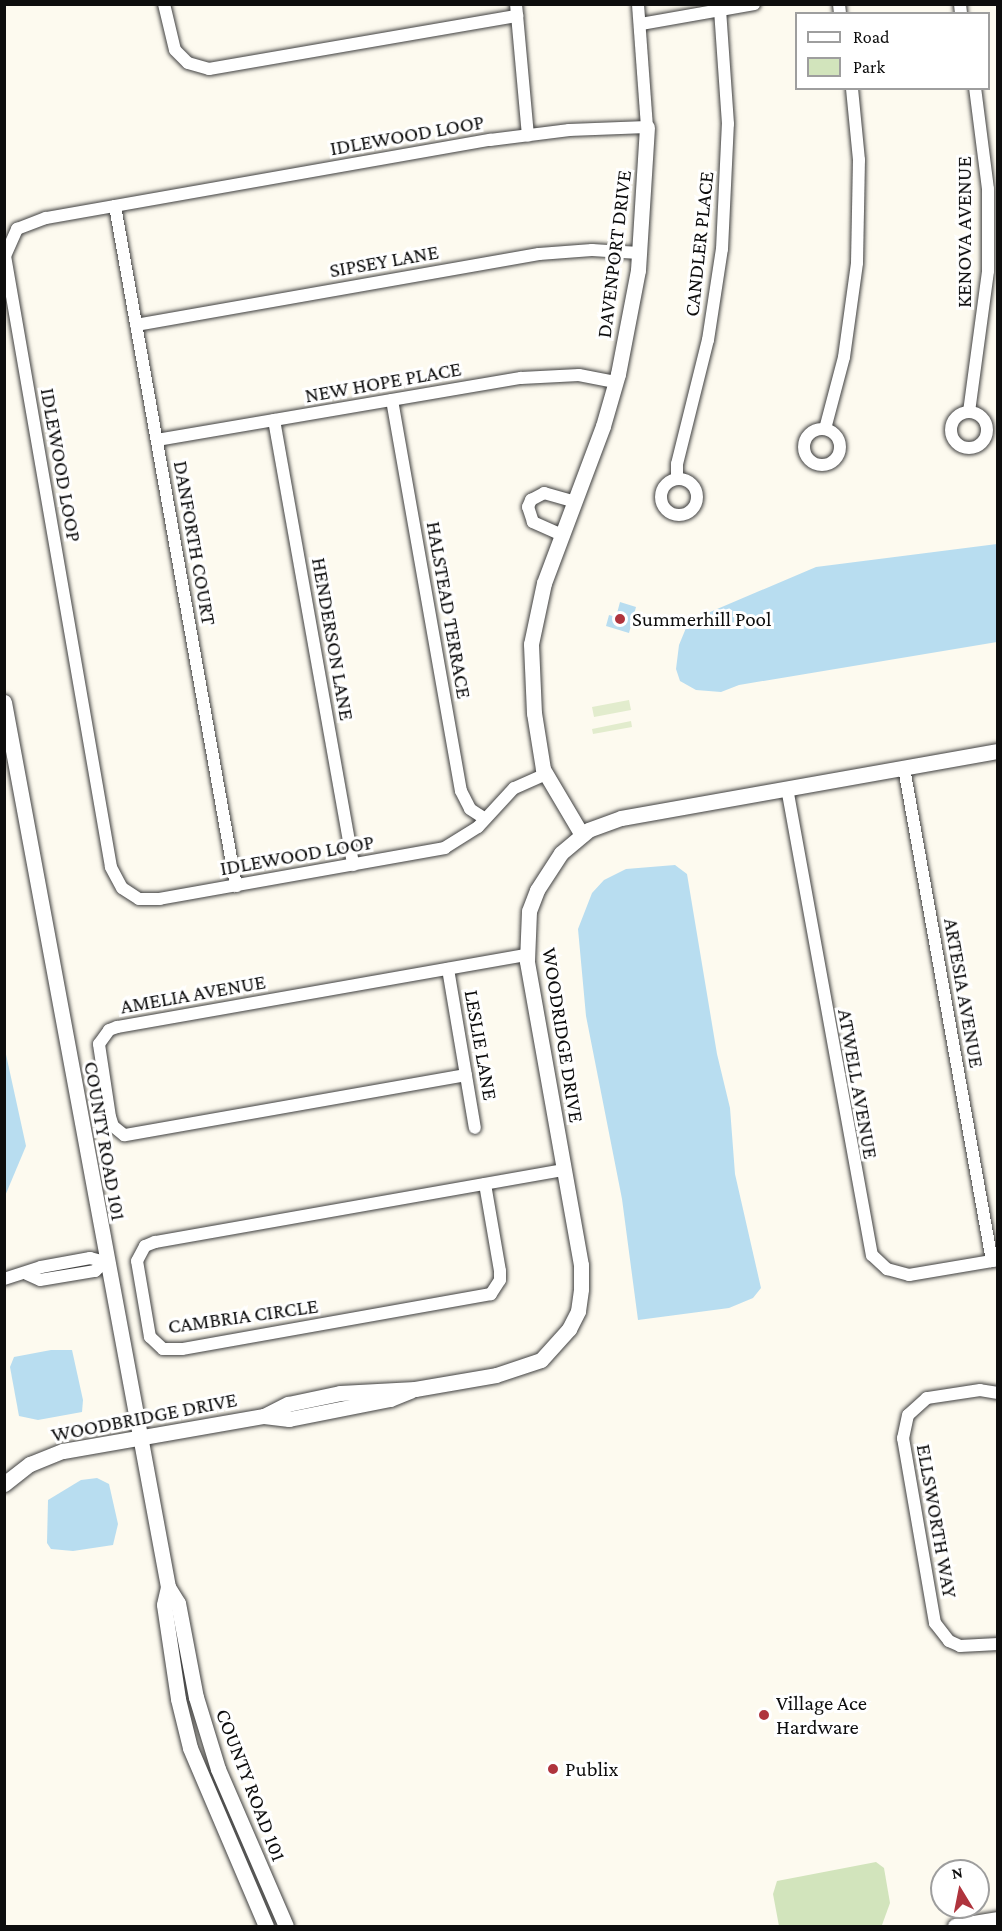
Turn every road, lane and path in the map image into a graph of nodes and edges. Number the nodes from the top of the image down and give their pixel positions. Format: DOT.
graph roads {
  1 [pos="164,4"];
  2 [pos="638,4"];
  3 [pos="754,4"];
  4 [pos="517,10"];
  5 [pos="720,10"];
  6 [pos="641,24"];
  7 [pos="852,90"];
  8 [pos="975,90"];
  9 [pos="647,127"];
  10 [pos="528,135"];
  11 [pos="115,206"];
  12 [pos="639,252"];
  13 [pos="136,325"];
  14 [pos="616,382"];
  15 [pos="392,400"];
  16 [pos="969,412"];
  17 [pos="274,420"];
  18 [pos="825,429"];
  19 [pos="157,440"];
  20 [pos="677,479"];
  21 [pos="576,502"];
  22 [pos="562,536"];
  23 [pos="5,703"];
  24 [pos="6,722"];
  25 [pos="998,751"];
  26 [pos="904,768"];
  27 [pos="546,774"];
  28 [pos="787,788"];
  29 [pos="484,818"];
  30 [pos="582,835"];
  31 [pos="353,865"];
  32 [pos="236,886"];
  33 [pos="527,955"];
  34 [pos="448,969"];
  35 [pos="466,1075"];
  36 [pos="475,1128"];
  37 [pos="564,1170"];
  38 [pos="485,1184"];
  39 [pos="995,1260"];
  40 [pos="105,1262"];
  41 [pos="4,1279"];
  42 [pos="415,1389"];
  43 [pos="998,1393"];
  44 [pos="141,1437"];
  45 [pos="4,1484"];
  46 [pos="168,1587"];
  47 [pos="998,1644"];
  48 [pos="203,1722"];
  49 [pos="184,1726"];
  50 [pos="256,1856"];
  51 [pos="239,1863"];
  52 [pos="998,1919"];
  53 [pos="266,1926"];
  54 [pos="286,1926"];
  55 [pos="955,1926"];
  1 -- 4 [label="street"];
  2 -- 6 [label="street, DAVENPORT DRIVE"];
  3 -- 5 [label="street"];
  4 -- 10 [label="street"];
  5 -- 6 [label="street"];
  5 -- 20 [label="street, CANDLER PLACE"];
  6 -- 9 [label="street, DAVENPORT DRIVE"];
  7 -- 18 [label="street"];
  8 -- 16 [label="street, KENOVA AVENUE"];
  9 -- 10 [label="street, IDLEWOOD LOOP"];
  9 -- 12 [label="street, DAVENPORT DRIVE"];
  10 -- 11 [label="street, IDLEWOOD LOOP"];
  11 -- 13 [label="street, DANFORTH COURT"];
  11 -- 32 [label="street, IDLEWOOD LOOP"];
  12 -- 13 [label="street, SIPSEY LANE"];
  12 -- 14 [label="street, DAVENPORT DRIVE"];
  13 -- 19 [label="street, DANFORTH COURT"];
  14 -- 15 [label="street, NEW HOPE PLACE"];
  14 -- 21 [label="street, DAVENPORT DRIVE"];
  15 -- 17 [label="street, NEW HOPE PLACE"];
  15 -- 29 [label="street, HALSTEAD TERRACE"];
  17 -- 19 [label="street, NEW HOPE PLACE"];
  17 -- 31 [label="street, HENDERSON LANE"];
  19 -- 32 [label="street, DANFORTH COURT"];
  21 -- 22 [label="street, DAVENPORT DRIVE"];
  21 -- 22 [label="street"];
  22 -- 27 [label="street, DAVENPORT DRIVE"];
  23 -- 24 [label="street, COUNTY ROAD 101"];
  24 -- 40 [label="street, COUNTY ROAD 101"];
  25 -- 26 [label="street, WOODRIDGE DRIVE"];
  26 -- 28 [label="street, WOODRIDGE DRIVE"];
  26 -- 39 [label="street, ARTESIA AVENUE"];
  27 -- 29 [label="street, IDLEWOOD LOOP"];
  27 -- 30 [label="street, DAVENPORT DRIVE"];
  28 -- 30 [label="street, WOODRIDGE DRIVE"];
  28 -- 39 [label="street, ATWELL AVENUE"];
  29 -- 31 [label="street, IDLEWOOD LOOP"];
  30 -- 33 [label="street, WOODRIDGE DRIVE"];
  31 -- 32 [label="street, IDLEWOOD LOOP"];
  33 -- 34 [label="street, AMELIA AVENUE"];
  33 -- 37 [label="street, WOODRIDGE DRIVE"];
  34 -- 35 [label="street, LESLIE LANE"];
  34 -- 35 [label="street, AMELIA AVENUE"];
  35 -- 36 [label="street, LESLIE LANE"];
  37 -- 38 [label="street, CAMBRIA CIRCLE"];
  37 -- 42 [label="street, WOODRIDGE DRIVE"];
  38 -- 38 [label="street, CAMBRIA CIRCLE"];
  40 -- 41 [label="street"];
  40 -- 44 [label="street, COUNTY ROAD 101"];
  42 -- 44 [label="street, WOODBRIDGE DRIVE"];
  43 -- 47 [label="street, ELLSWORTH WAY"];
  44 -- 45 [label="street, WOODBRIDGE DRIVE"];
  44 -- 46 [label="street, COUNTY ROAD 101"];
  46 -- 48 [label="street, COUNTY ROAD 101"];
  46 -- 49 [label="street, COUNTY ROAD 101"];
  48 -- 49 [label="street"];
  48 -- 50 [label="street, COUNTY ROAD 101"];
  49 -- 51 [label="street, COUNTY ROAD 101"];
  50 -- 51 [label="street"];
  50 -- 54 [label="street, COUNTY ROAD 101"];
  51 -- 53 [label="street, COUNTY ROAD 101"];
  52 -- 55 [label="street"];
}
